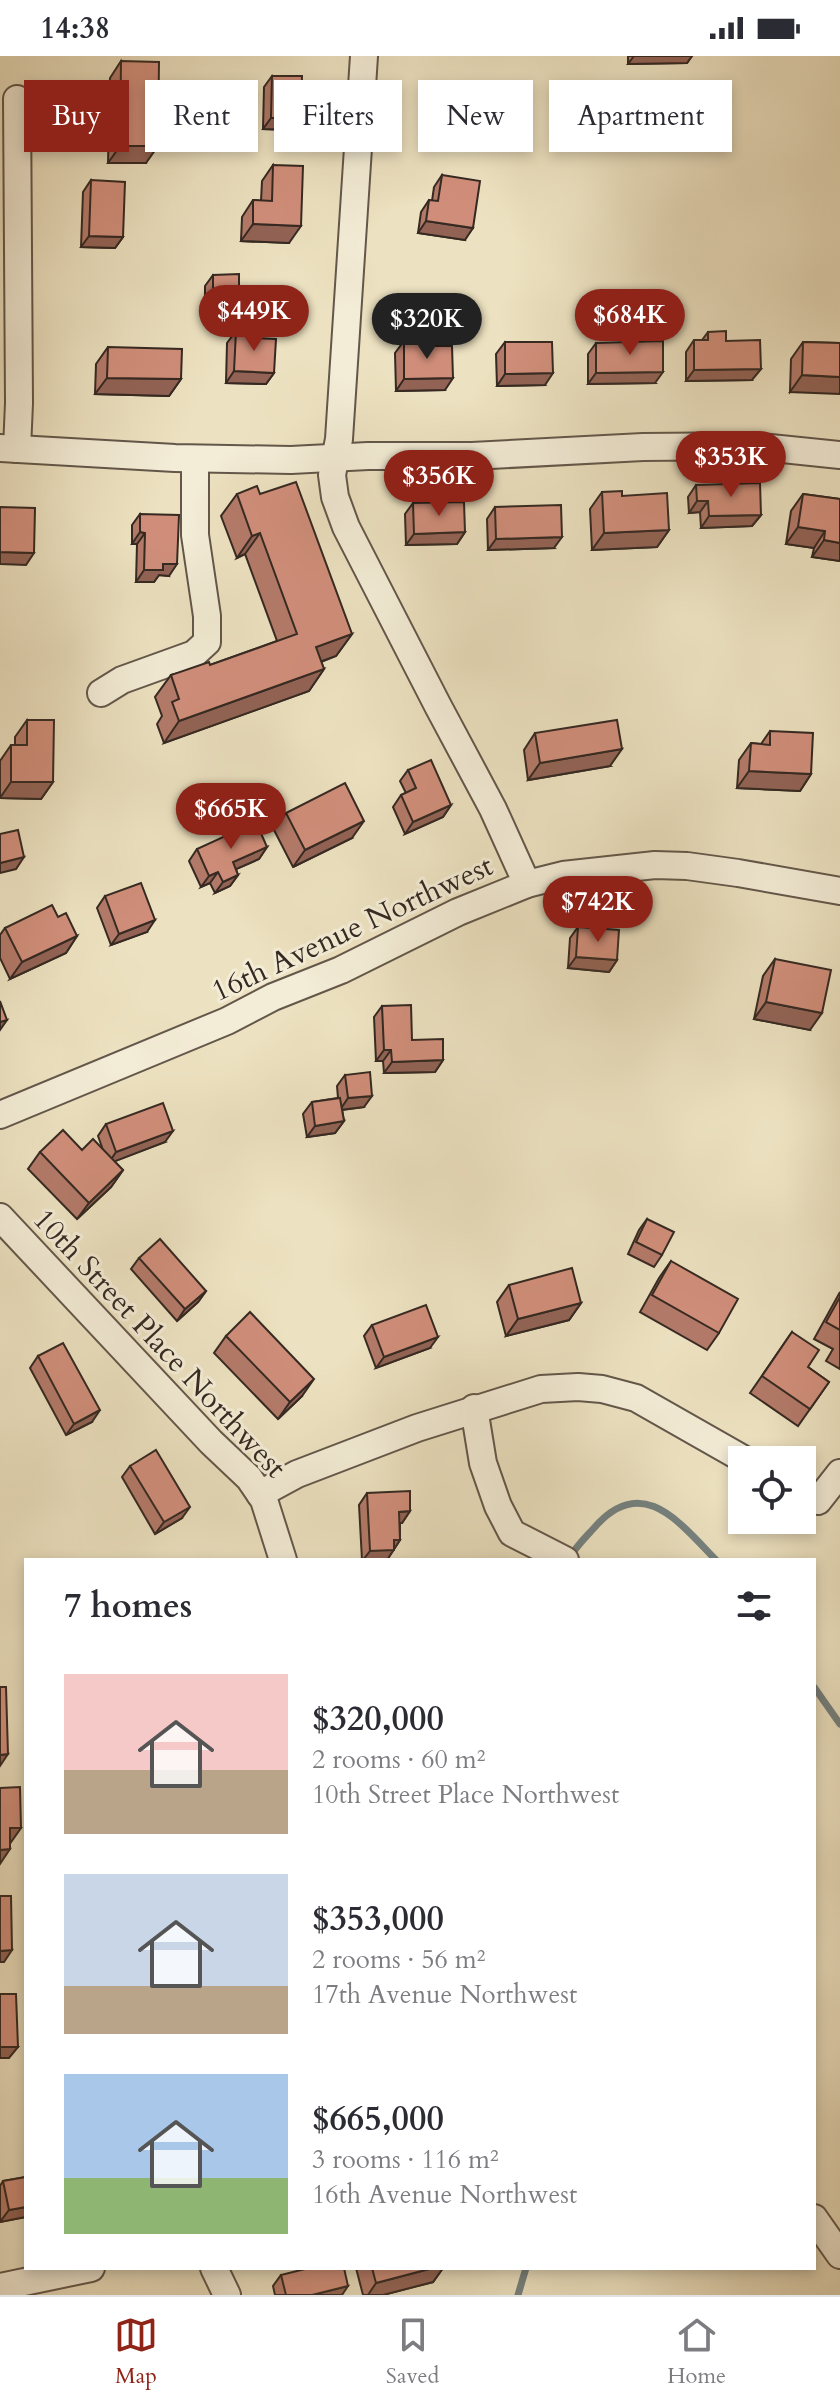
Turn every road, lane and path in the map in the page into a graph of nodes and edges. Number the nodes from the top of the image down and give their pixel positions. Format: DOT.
graph roads {
  1 [pos="364,56"];
  2 [pos="17,99"];
  3 [pos="8,448"];
  4 [pos="840,455"];
  5 [pos="337,458"];
  6 [pos="195,459"];
  7 [pos="101,693"];
  8 [pos="527,884"];
  9 [pos="840,891"];
  10 [pos="0,1115"];
  11 [pos="0,1217"];
  12 [pos="474,1408"];
  13 [pos="728,1450"];
  14 [pos="840,1473"];
  15 [pos="260,1494"];
  16 [pos="816,1500"];
  17 [pos="282,1558"];
  18 [pos="561,1558"];
  19 [pos="816,2221"];
  20 [pos="840,2255"];
  21 [pos="81,2270"];
  22 [pos="215,2270"];
  23 [pos="0,2287"];
  24 [pos="227,2295"];
  1 -- 5 [label="street"];
  2 -- 3 [label="street"];
  3 -- 6 [label="street"];
  4 -- 5 [label="street"];
  5 -- 6 [label="street"];
  5 -- 8 [label="street"];
  6 -- 7 [label="street"];
  8 -- 9 [label="street, 16th Avenue Northwest"];
  8 -- 10 [label="street, 16th Avenue Northwest"];
  11 -- 15 [label="street, 10th Street Place Northwest"];
  12 -- 13 [label="street"];
  12 -- 15 [label="street"];
  12 -- 18 [label="street"];
  14 -- 16 [label="street"];
  15 -- 17 [label="street, 10th Street Place Northwest"];
  19 -- 20 [label="street"];
  21 -- 23 [label="street"];
  22 -- 24 [label="street"];
}
